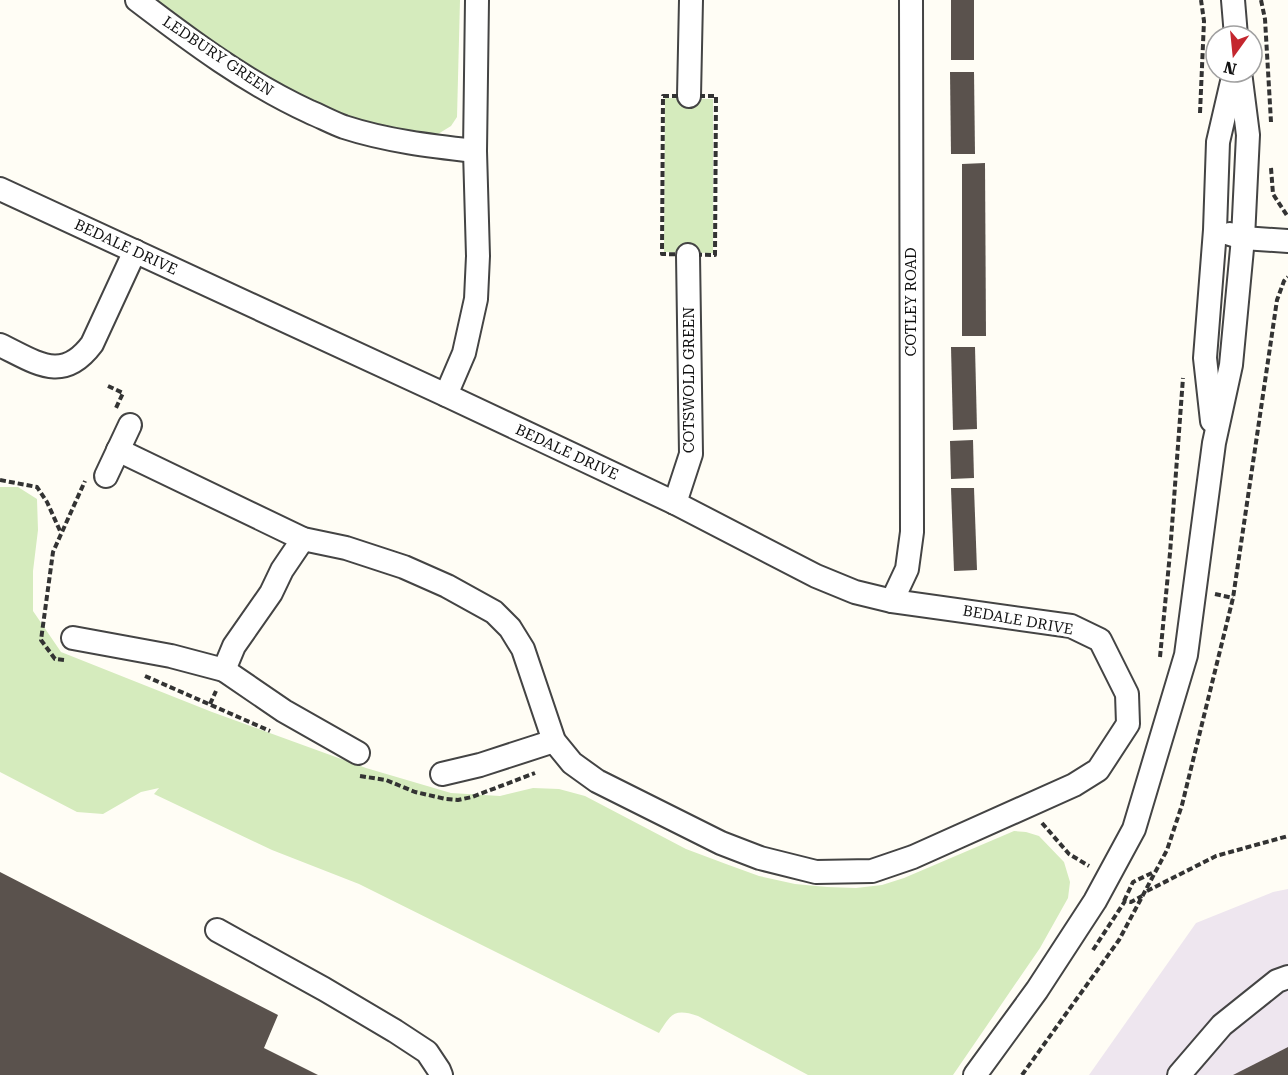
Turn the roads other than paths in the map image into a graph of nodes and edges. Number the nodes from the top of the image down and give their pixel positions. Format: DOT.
graph roads {
  1 [pos="137,0"];
  2 [pos="477,0"];
  3 [pos="691,0"];
  4 [pos="911,0"];
  5 [pos="1233,0"];
  6 [pos="1235,24"];
  7 [pos="1232,84"];
  8 [pos="1242,84"];
  9 [pos="690,96"];
  10 [pos="475,151"];
  11 [pos="0,189"];
  12 [pos="1215,230"];
  13 [pos="1243,238"];
  14 [pos="1288,241"];
  15 [pos="135,251"];
  16 [pos="688,255"];
  17 [pos="0,345"];
  18 [pos="446,394"];
  19 [pos="130,425"];
  20 [pos="1215,443"];
  21 [pos="118,450"];
  22 [pos="106,476"];
  23 [pos="675,503"];
  24 [pos="303,539"];
  25 [pos="892,600"];
  26 [pos="73,638"];
  27 [pos="224,670"];
  28 [pos="554,741"];
  29 [pos="358,753"];
  30 [pos="442,774"];
  31 [pos="217,930"];
  32 [pos="1288,977"];
  33 [pos="441,1075"];
  34 [pos="975,1075"];
  35 [pos="1179,1075"];
  1 -- 10 [label="street, LEDBURY GREEN"];
  2 -- 10 [label="street"];
  3 -- 9 [label="street"];
  4 -- 25 [label="street, COTLEY ROAD"];
  5 -- 6 [label="street"];
  7 -- 12 [label="street"];
  8 -- 13 [label="street"];
  10 -- 18 [label="street"];
  11 -- 15 [label="street, BEDALE DRIVE"];
  12 -- 13 [label="street"];
  12 -- 20 [label="street"];
  13 -- 14 [label="street"];
  13 -- 20 [label="street"];
  15 -- 17 [label="street"];
  15 -- 18 [label="street, BEDALE DRIVE"];
  16 -- 23 [label="street, COTSWOLD GREEN"];
  18 -- 23 [label="street, BEDALE DRIVE"];
  19 -- 21 [label="street"];
  20 -- 34 [label="street"];
  21 -- 22 [label="street"];
  21 -- 24 [label="street, BEDALE DRIVE"];
  23 -- 25 [label="street, BEDALE DRIVE"];
  24 -- 27 [label="street"];
  24 -- 28 [label="street, BEDALE DRIVE"];
  25 -- 28 [label="street, BEDALE DRIVE"];
  26 -- 27 [label="street"];
  27 -- 29 [label="street"];
  28 -- 30 [label="street"];
  31 -- 33 [label="street"];
  32 -- 35 [label="street"];
}
